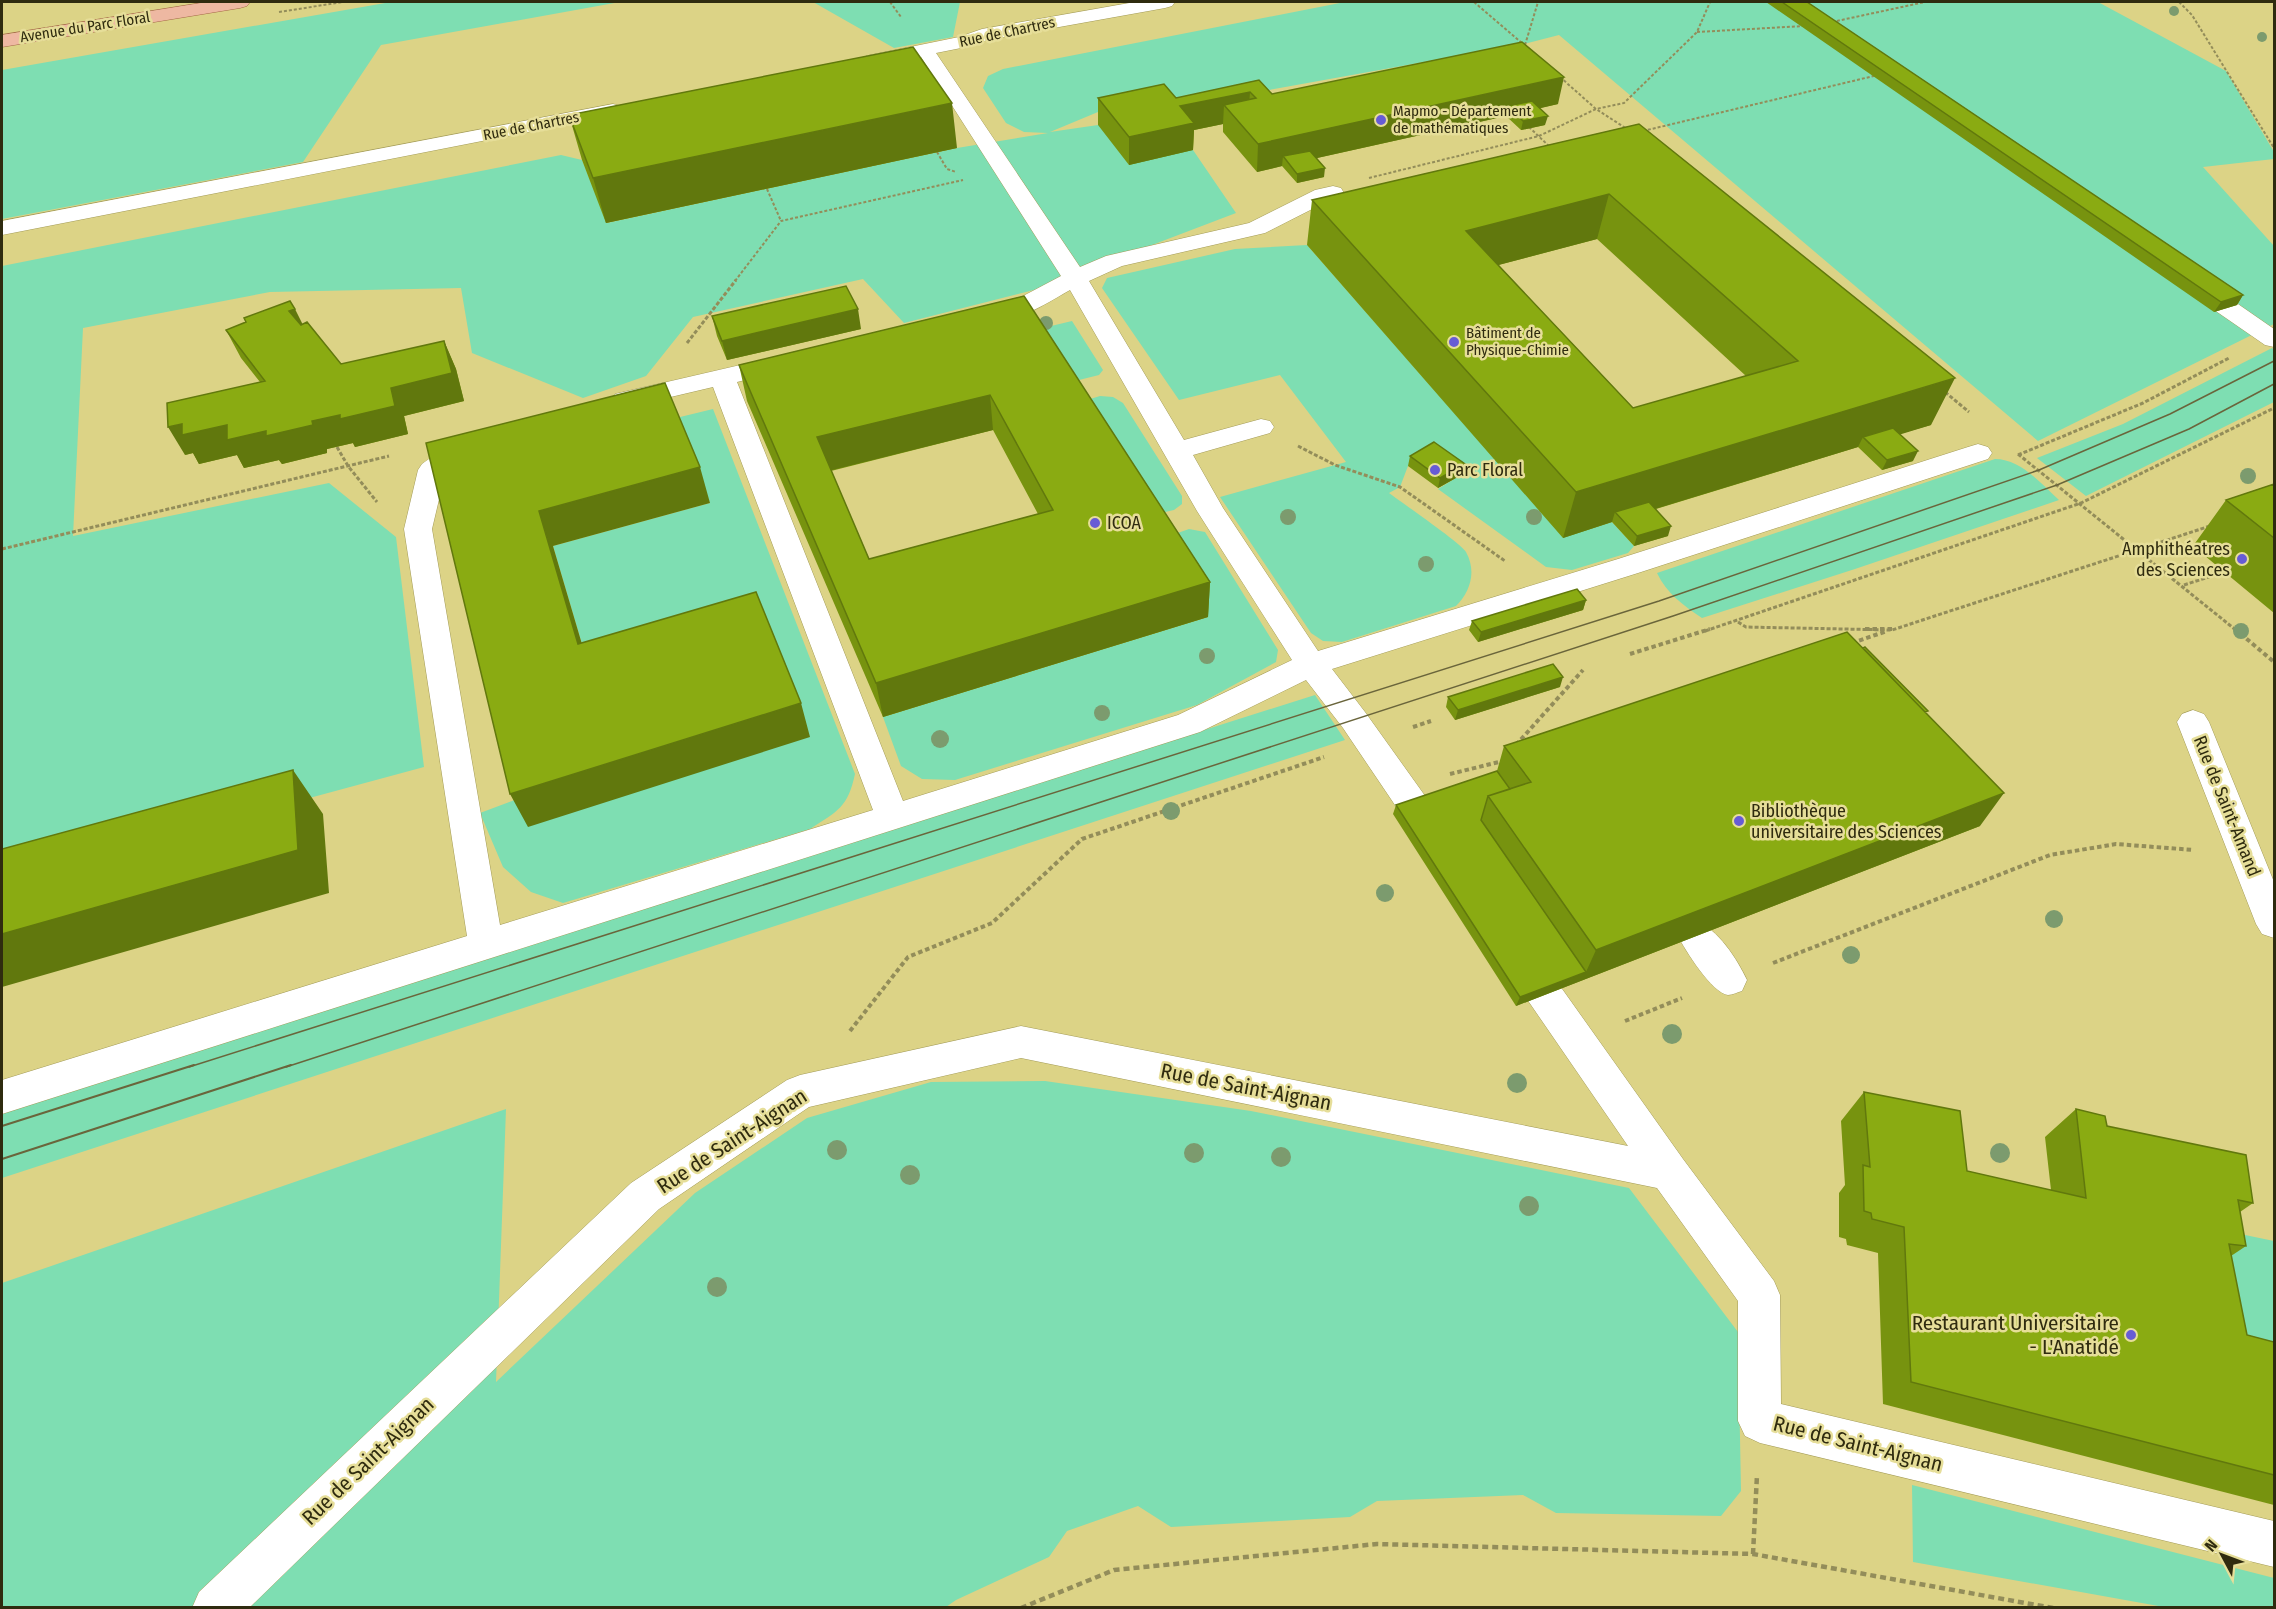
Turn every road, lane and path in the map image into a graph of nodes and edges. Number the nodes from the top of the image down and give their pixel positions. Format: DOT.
graph roads {
  1 [pos="240,2"];
  2 [pos="1165,2"];
  3 [pos="1474,2"];
  4 [pos="1538,2"];
  5 [pos="1710,2"];
  6 [pos="1925,2"];
  7 [pos="2179,2"];
  8 [pos="1826,23"];
  9 [pos="1803,26"];
  10 [pos="1697,32"];
  11 [pos="2,41"];
  12 [pos="1524,44"];
  13 [pos="1513,48"];
  14 [pos="1532,51"];
  15 [pos="930,58"];
  16 [pos="850,64"];
  17 [pos="1556,73"];
  18 [pos="1886,73"];
  19 [pos="633,106"];
  20 [pos="1596,109"];
  21 [pos="1526,124"];
  22 [pos="1539,136"];
  23 [pos="2274,148"];
  24 [pos="1553,150"];
  25 [pos="1004,171"];
  26 [pos="767,189"];
  27 [pos="1333,193"];
  28 [pos="781,220"];
  29 [pos="2,228"];
  30 [pos="2173,270"];
  31 [pos="1075,278"];
  32 [pos="961,322"];
  33 [pos="2272,339"];
  34 [pos="813,356"];
  35 [pos="722,377"];
  36 [pos="1937,386"];
  37 [pos="648,395"];
  38 [pos="604,405"];
  39 [pos="2274,408"];
  40 [pos="1974,417"];
  41 [pos="1261,427"];
  42 [pos="492,431"];
  43 [pos="337,447"];
  44 [pos="2011,447"];
  45 [pos="1177,451"];
  46 [pos="1978,453"];
  47 [pos="392,455"];
  48 [pos="2020,455"];
  49 [pos="348,466"];
  50 [pos="2081,503"];
  51 [pos="2218,523"];
  52 [pos="418,529"];
  53 [pos="2,549"];
  54 [pos="2139,550"];
  55 [pos="2224,572"];
  56 [pos="2183,585"];
  57 [pos="1547,591"];
  58 [pos="1737,621"];
  59 [pos="1894,629"];
  60 [pos="1849,644"];
  61 [pos="1630,654"];
  62 [pos="2274,662"];
  63 [pos="1311,664"];
  64 [pos="1583,670"];
  65 [pos="2193,722"];
  66 [pos="1369,741"];
  67 [pos="1513,757"];
  68 [pos="892,816"];
  69 [pos="2247,855"];
  70 [pos="1454,863"];
  71 [pos="2274,924"];
  72 [pos="1500,930"];
  73 [pos="1696,936"];
  74 [pos="486,945"];
  75 [pos="1730,980"];
  76 [pos="1577,1040"];
  77 [pos="800,1092"];
  78 [pos="2,1097"];
  79 [pos="1669,1172"];
  80 [pos="1760,1421"];
  81 [pos="2274,1544"];
  82 [pos="1753,1554"];
  83 [pos="215,1608"];
  84 [pos="1021,1608"];
  85 [pos="2054,1608"];
  1 -- 11 [label="main road, Avenue du Parc Floral"];
  2 -- 16 [label="street, Rue de Chartres"];
  3 -- 12 [label="path"];
  4 -- 12 [label="path"];
  5 -- 10 [label="path"];
  6 -- 8 [label="path"];
  7 -- 23 [label="path"];
  9 -- 10 [label="path"];
  10 -- 20 [label="path"];
  12 -- 13 [label="path"];
  12 -- 14 [label="path"];
  15 -- 25 [label="street"];
  17 -- 20 [label="path"];
  18 -- 20 [label="path"];
  19 -- 29 [label="street, Rue de Chartres"];
  20 -- 22 [label="path"];
  21 -- 22 [label="path"];
  22 -- 24 [label="path"];
  22 -- 27 [label="path"];
  25 -- 28 [label="path"];
  25 -- 31 [label="street"];
  26 -- 28 [label="path"];
  27 -- 31 [label="street"];
  28 -- 37 [label="path"];
  30 -- 33 [label="street"];
  31 -- 32 [label="street"];
  31 -- 45 [label="street"];
  33 -- 48 [label="path"];
  34 -- 35 [label="street"];
  35 -- 37 [label="street"];
  35 -- 68 [label="street"];
  36 -- 40 [label="path"];
  37 -- 38 [label="street"];
  39 -- 50 [label="path"];
  41 -- 45 [label="street"];
  41 -- 57 [label="path"];
  42 -- 52 [label="street"];
  43 -- 49 [label="path"];
  44 -- 48 [label="path"];
  45 -- 63 [label="street"];
  46 -- 57 [label="street"];
  47 -- 49 [label="path"];
  48 -- 50 [label="path"];
  49 -- 52 [label="path"];
  49 -- 53 [label="path"];
  50 -- 54 [label="path"];
  50 -- 58 [label="path"];
  51 -- 54 [label="path"];
  52 -- 74 [label="street"];
  54 -- 56 [label="path"];
  54 -- 59 [label="path"];
  55 -- 56 [label="path"];
  56 -- 62 [label="path"];
  57 -- 63 [label="street"];
  58 -- 59 [label="path"];
  58 -- 61 [label="path"];
  59 -- 60 [label="path"];
  63 -- 66 [label="street"];
  63 -- 68 [label="street"];
  64 -- 67 [label="path"];
  65 -- 69 [label="street, Rue de Saint-Amand"];
  66 -- 70 [label="street"];
  66 -- 77 [label="path"];
  68 -- 74 [label="street"];
  69 -- 71 [label="street, Rue de Saint-Amand"];
  69 -- 75 [label="path"];
  72 -- 76 [label="street"];
  73 -- 75 [label="street"];
  74 -- 78 [label="street"];
  75 -- 76 [label="path"];
  76 -- 79 [label="street"];
  77 -- 79 [label="street, Rue de Saint-Aignan"];
  77 -- 83 [label="street, Rue de Saint-Aignan"];
  79 -- 80 [label="street, Rue de Saint-Aignan"];
  80 -- 81 [label="street, Rue de Saint-Aignan"];
  80 -- 82 [label="path"];
  82 -- 84 [label="path"];
  82 -- 85 [label="path"];
}
